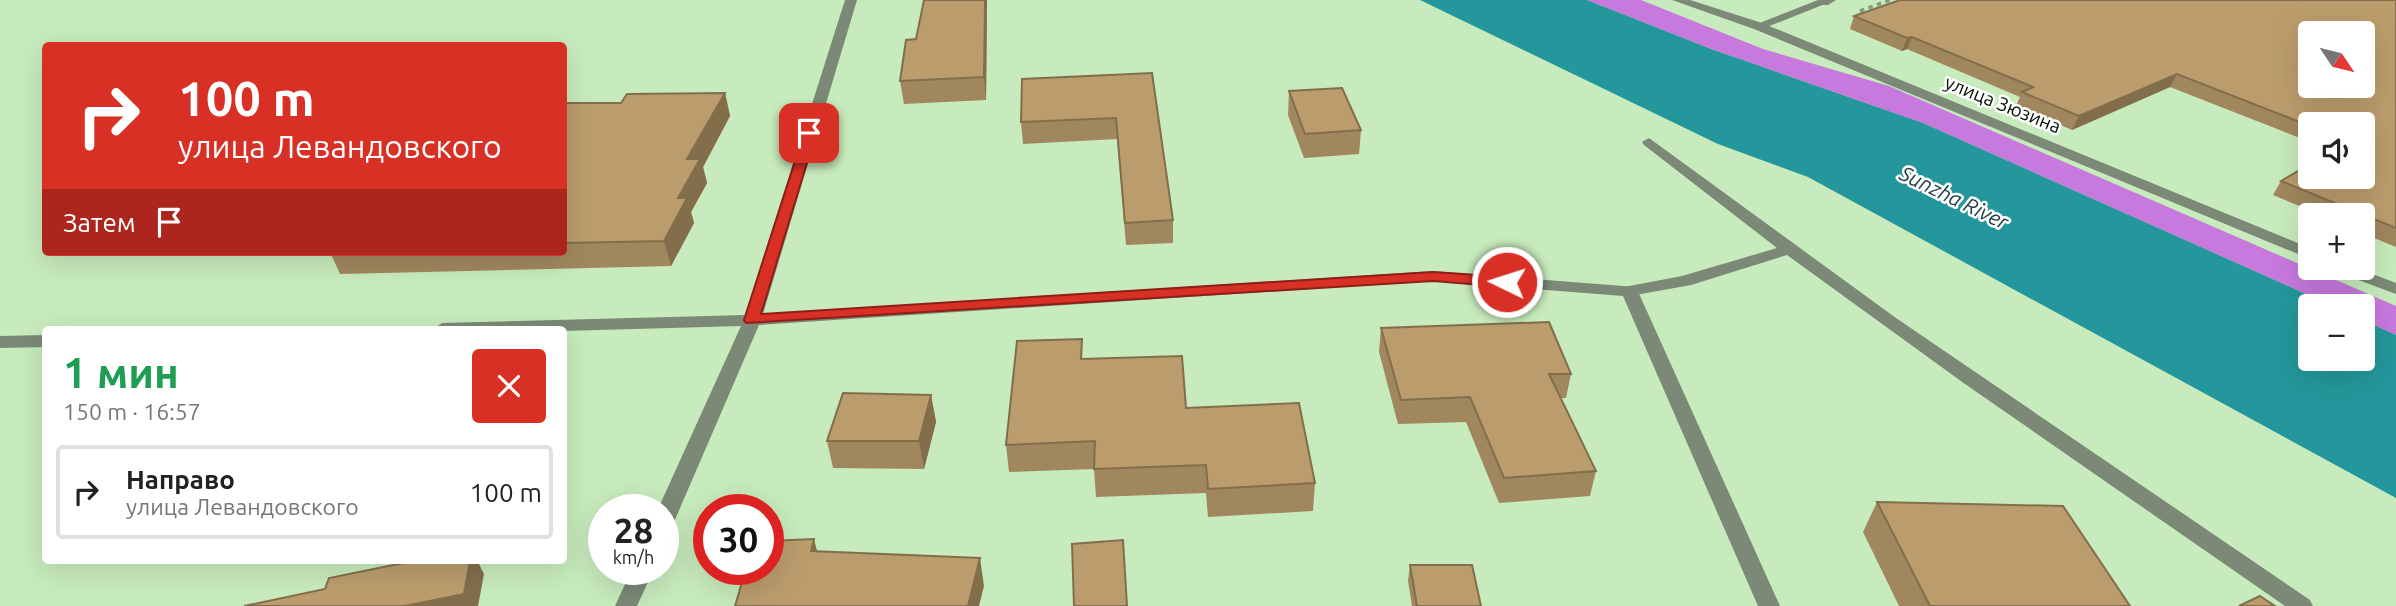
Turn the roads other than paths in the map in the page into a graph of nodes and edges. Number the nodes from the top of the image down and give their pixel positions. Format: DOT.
graph roads {
  1 [pos="850,0"];
  2 [pos="1678,0"];
  3 [pos="1823,1"];
  4 [pos="1758,26"];
  5 [pos="1649,142"];
  6 [pos="2298,249"];
  7 [pos="1787,250"];
  8 [pos="2373,280"];
  9 [pos="2396,289"];
  10 [pos="1630,291"];
  11 [pos="752,320"];
  12 [pos="545,326"];
  13 [pos="42,341"];
  14 [pos="0,342"];
  15 [pos="675,494"];
  16 [pos="636,585"];
  17 [pos="626,606"];
  18 [pos="1769,606"];
  19 [pos="2302,606"];
  1 -- 11 [label="street"];
  2 -- 4 [label="street, улица Зюзина"];
  3 -- 4 [label="street"];
  4 -- 6 [label="street, улица Зюзина"];
  5 -- 7 [label="street"];
  7 -- 10 [label="street"];
  7 -- 19 [label="street"];
  8 -- 9 [label="street"];
  10 -- 11 [label="street"];
  10 -- 18 [label="street"];
  11 -- 12 [label="street"];
  11 -- 15 [label="street"];
  13 -- 14 [label="street"];
  16 -- 17 [label="street"];
}
